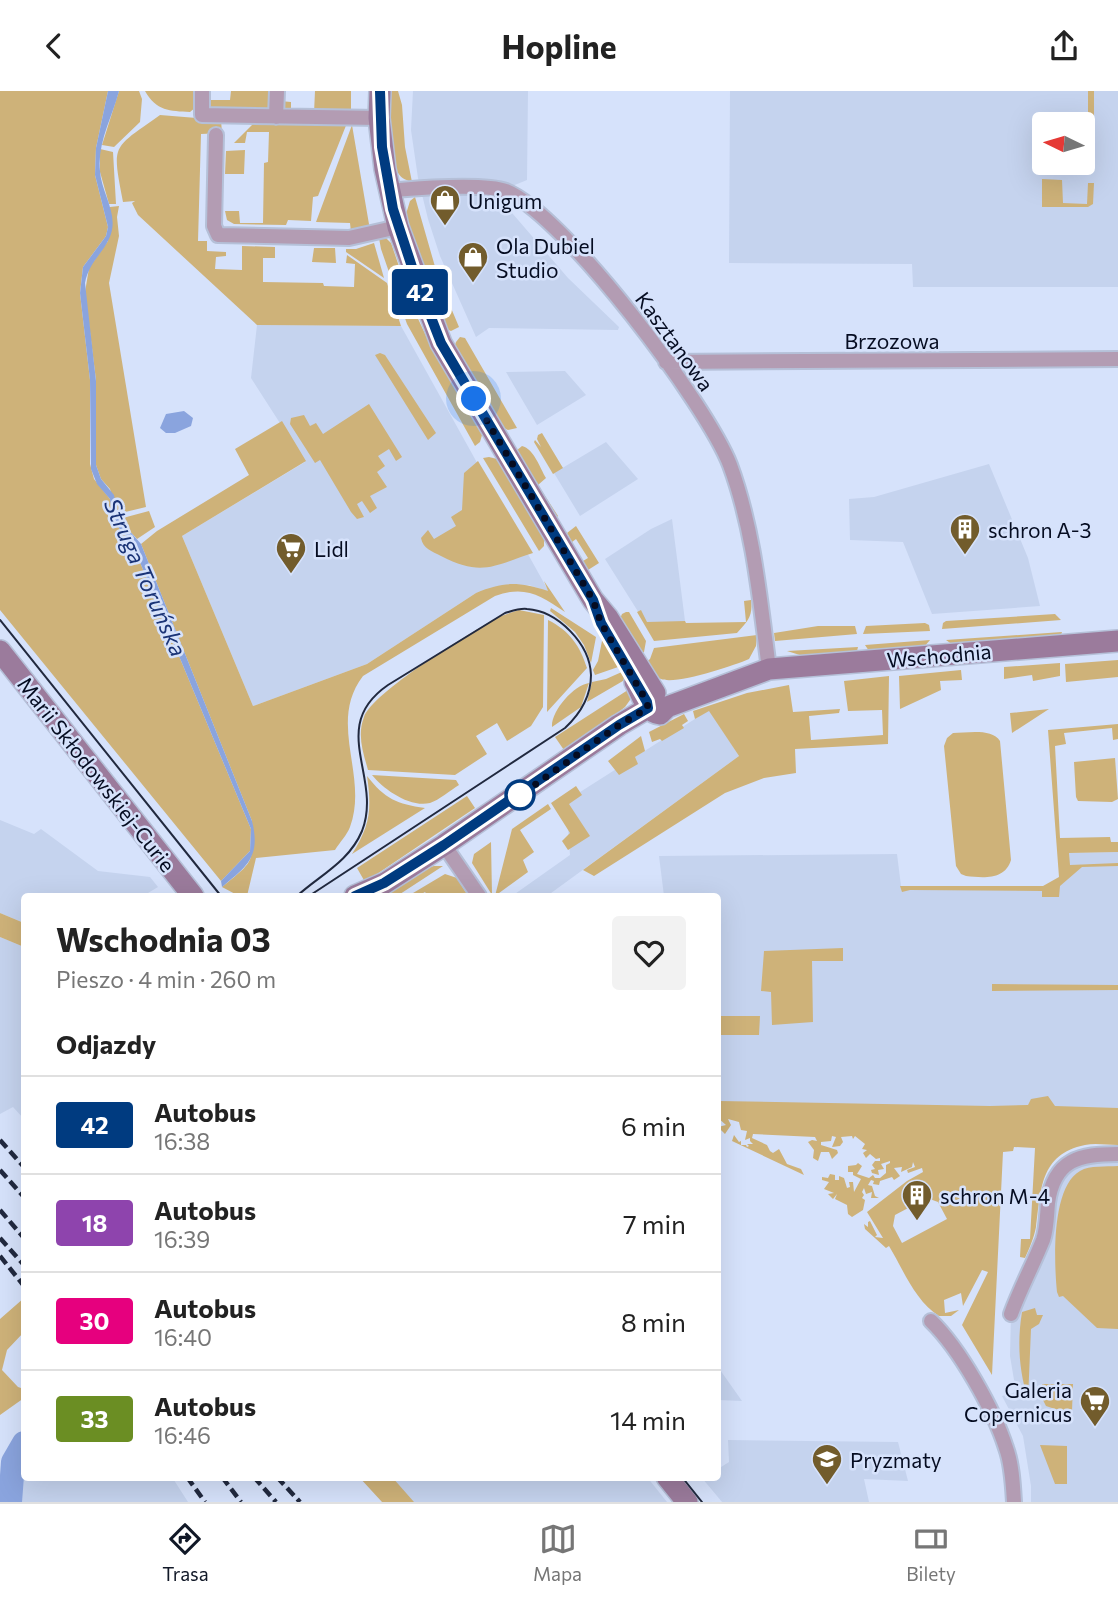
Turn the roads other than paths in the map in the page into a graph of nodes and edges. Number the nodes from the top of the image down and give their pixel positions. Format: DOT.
graph roads {
  1 [pos="202,91"];
  2 [pos="277,91"];
  3 [pos="380,91"];
  4 [pos="276,117"];
  5 [pos="379,118"];
  6 [pos="216,135"];
  7 [pos="390,191"];
  8 [pos="398,227"];
  9 [pos="1118,359"];
  10 [pos="666,362"];
  11 [pos="1118,641"];
  12 [pos="0,651"];
  13 [pos="764,670"];
  14 [pos="656,701"];
  15 [pos="444,845"];
  16 [pos="378,890"];
  17 [pos="191,893"];
  18 [pos="477,893"];
  19 [pos="1118,1154"];
  20 [pos="1011,1314"];
  21 [pos="931,1321"];
  22 [pos="670,1481"];
  23 [pos="687,1502"];
  24 [pos="1014,1502"];
  1 -- 4 [label="street"];
  2 -- 4 [label="street"];
  3 -- 5 [label="street"];
  4 -- 5 [label="street"];
  5 -- 7 [label="street"];
  6 -- 8 [label="street"];
  7 -- 8 [label="street"];
  7 -- 10 [label="street, Kasztanowa"];
  8 -- 14 [label="street"];
  9 -- 10 [label="street, Brzozowa"];
  10 -- 13 [label="street, Kasztanowa"];
  11 -- 13 [label="street, Wschodnia"];
  12 -- 17 [label="street, Marii Skłodowskiej-Curie"];
  13 -- 14 [label="street, Wschodnia"];
  14 -- 15 [label="street, Wschodnia"];
  15 -- 16 [label="street, Wschodnia"];
  15 -- 18 [label="street"];
  19 -- 20 [label="street"];
  21 -- 24 [label="street"];
  22 -- 23 [label="street"];
}
